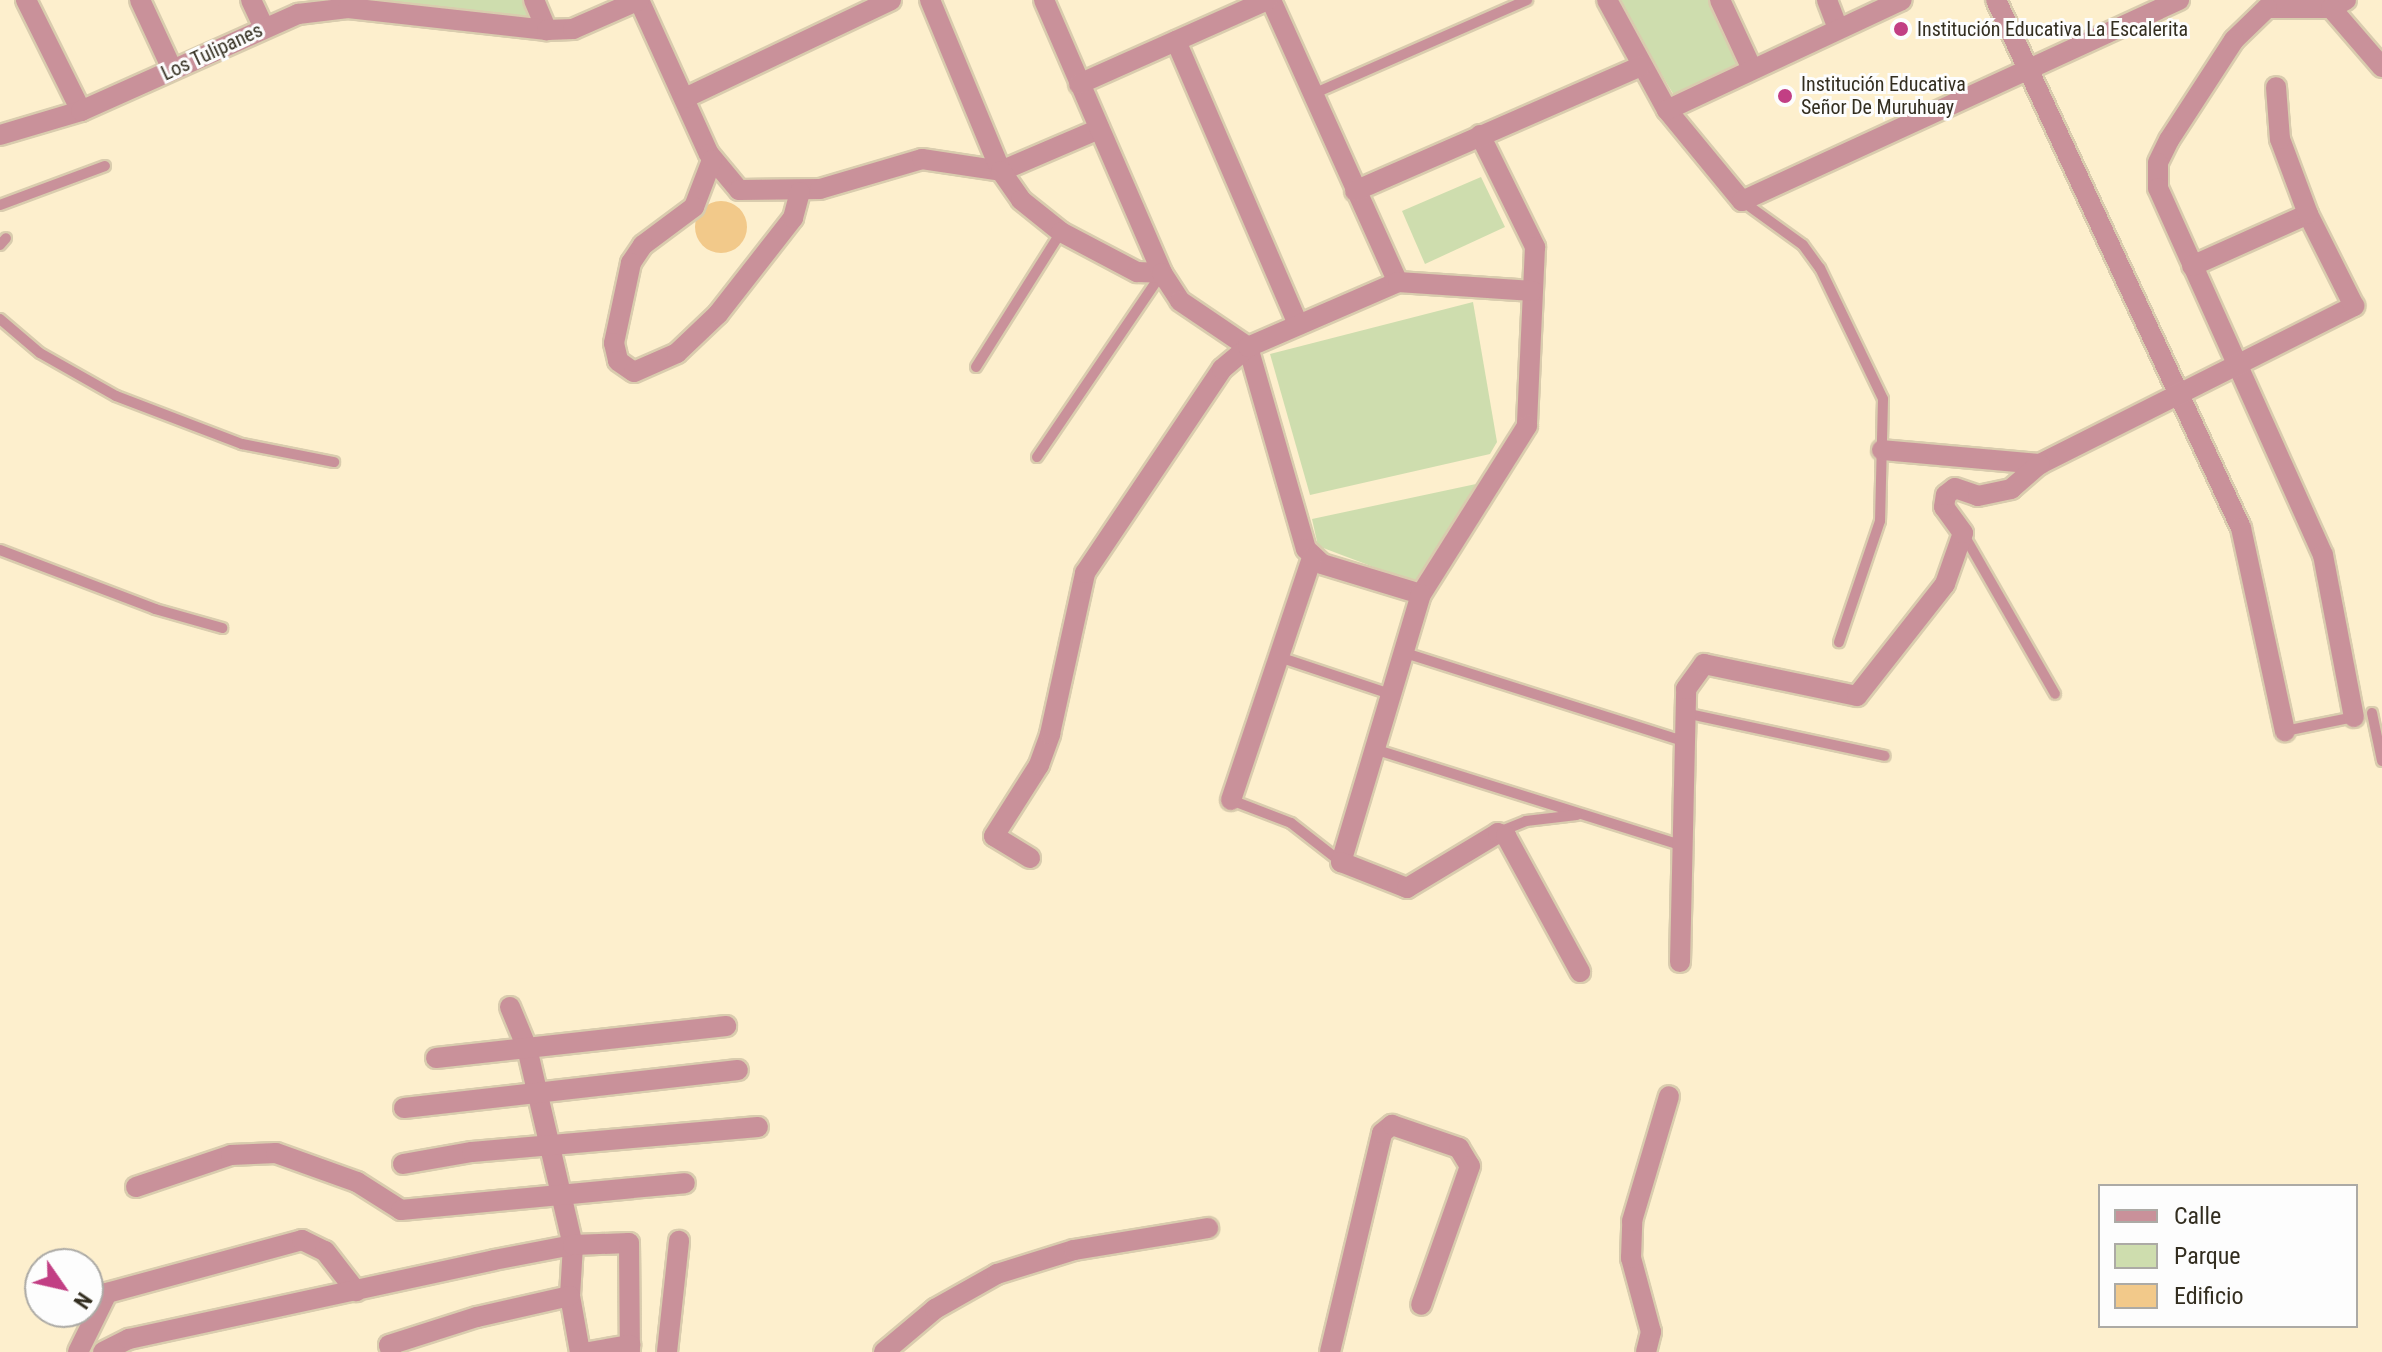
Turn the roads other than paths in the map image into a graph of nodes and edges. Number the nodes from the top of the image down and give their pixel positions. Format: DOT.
graph roads {
  1 [pos="26,0"];
  2 [pos="140,0"];
  3 [pos="251,0"];
  4 [pos="534,0"];
  5 [pos="639,0"];
  6 [pos="891,0"];
  7 [pos="930,0"];
  8 [pos="1044,0"];
  9 [pos="1270,0"];
  10 [pos="1527,0"];
  11 [pos="1607,0"];
  12 [pos="1720,0"];
  13 [pos="1827,0"];
  14 [pos="1902,0"];
  15 [pos="1996,0"];
  16 [pos="2179,0"];
  17 [pos="353,3"];
  18 [pos="2339,4"];
  19 [pos="264,28"];
  20 [pos="1838,28"];
  21 [pos="547,30"];
  22 [pos="1176,41"];
  23 [pos="1641,66"];
  24 [pos="2382,67"];
  25 [pos="2027,68"];
  26 [pos="172,69"];
  27 [pos="1752,69"];
  28 [pos="1079,84"];
  29 [pos="2276,87"];
  30 [pos="1313,94"];
  31 [pos="685,98"];
  32 [pos="1667,110"];
  33 [pos="81,111"];
  34 [pos="1099,129"];
  35 [pos="0,135"];
  36 [pos="1480,135"];
  37 [pos="712,160"];
  38 [pos="105,166"];
  39 [pos="1001,171"];
  40 [pos="1355,191"];
  41 [pos="800,192"];
  42 [pos="1742,201"];
  43 [pos="0,205"];
  44 [pos="2308,214"];
  45 [pos="1061,232"];
  46 [pos="2192,266"];
  47 [pos="1162,273"];
  48 [pos="1398,282"];
  49 [pos="1533,291"];
  50 [pos="0,319"];
  51 [pos="1298,324"];
  52 [pos="1248,347"];
  53 [pos="2237,360"];
  54 [pos="976,367"];
  55 [pos="2176,395"];
  56 [pos="1882,450"];
  57 [pos="1037,457"];
  58 [pos="334,462"];
  59 [pos="2040,464"];
  60 [pos="1963,533"];
  61 [pos="0,550"];
  62 [pos="1312,558"];
  63 [pos="1421,594"];
  64 [pos="222,628"];
  65 [pos="1839,642"];
  66 [pos="1402,652"];
  67 [pos="1282,658"];
  68 [pos="1390,694"];
  69 [pos="2055,694"];
  70 [pos="1689,714"];
  71 [pos="2363,715"];
  72 [pos="2285,731"];
  73 [pos="1689,743"];
  74 [pos="1374,749"];
  75 [pos="1885,756"];
  76 [pos="2382,761"];
  77 [pos="1231,800"];
  78 [pos="1583,815"];
  79 [pos="1498,833"];
  80 [pos="1683,846"];
  81 [pos="1030,858"];
  82 [pos="1341,862"];
  83 [pos="1680,962"];
  84 [pos="1580,972"];
  85 [pos="510,1007"];
  86 [pos="726,1026"];
  87 [pos="527,1048"];
  88 [pos="436,1058"];
  89 [pos="738,1070"];
  90 [pos="539,1095"];
  91 [pos="1669,1096"];
  92 [pos="404,1108"];
  93 [pos="758,1127"];
  94 [pos="548,1146"];
  95 [pos="403,1164"];
  96 [pos="685,1183"];
  97 [pos="136,1187"];
  98 [pos="562,1196"];
  99 [pos="1208,1228"];
  100 [pos="679,1241"];
  101 [pos="573,1245"];
  102 [pos="356,1291"];
  103 [pos="570,1296"];
  104 [pos="1421,1305"];
  105 [pos="630,1348"];
  106 [pos="78,1352"];
  107 [pos="103,1352"];
  108 [pos="391,1352"];
  109 [pos="580,1352"];
  110 [pos="589,1352"];
  111 [pos="667,1352"];
  112 [pos="884,1352"];
  113 [pos="1330,1352"];
  114 [pos="1646,1352"];
  1 -- 33 [label="street"];
  2 -- 26 [label="street"];
  3 -- 19 [label="street"];
  4 -- 21 [label="street"];
  5 -- 21 [label="street, Los Tulipanes"];
  5 -- 31 [label="street"];
  6 -- 31 [label="street"];
  7 -- 39 [label="street"];
  8 -- 28 [label="street"];
  9 -- 22 [label="street"];
  9 -- 30 [label="street"];
  10 -- 30 [label="lane"];
  11 -- 23 [label="street"];
  12 -- 27 [label="street"];
  13 -- 20 [label="street"];
  14 -- 20 [label="street"];
  15 -- 25 [label="street"];
  16 -- 25 [label="street"];
  17 -- 19 [label="street, Los Tulipanes"];
  17 -- 21 [label="street, Los Tulipanes"];
  18 -- 24 [label="street"];
  18 -- 46 [label="street"];
  19 -- 26 [label="street, Los Tulipanes"];
  20 -- 27 [label="street"];
  22 -- 28 [label="street"];
  22 -- 51 [label="street"];
  23 -- 32 [label="street"];
  23 -- 36 [label="street"];
  25 -- 42 [label="street"];
  25 -- 55 [label="street"];
  26 -- 33 [label="street, Los Tulipanes"];
  27 -- 32 [label="street"];
  28 -- 34 [label="street"];
  29 -- 44 [label="street"];
  30 -- 40 [label="street"];
  31 -- 37 [label="street"];
  32 -- 42 [label="street"];
  33 -- 35 [label="street, Los Tulipanes"];
  34 -- 39 [label="street"];
  34 -- 47 [label="street"];
  36 -- 40 [label="street"];
  36 -- 49 [label="street"];
  37 -- 41 [label="street"];
  37 -- 41 [label="street"];
  38 -- 43 [label="lane"];
  39 -- 41 [label="street"];
  39 -- 45 [label="street"];
  40 -- 48 [label="street"];
  42 -- 56 [label="lane"];
  44 -- 46 [label="street"];
  44 -- 53 [label="street"];
  45 -- 47 [label="street"];
  45 -- 54 [label="lane"];
  46 -- 53 [label="street"];
  47 -- 52 [label="street"];
  47 -- 57 [label="lane"];
  48 -- 49 [label="street"];
  48 -- 51 [label="street"];
  49 -- 63 [label="street"];
  50 -- 58 [label="lane"];
  51 -- 52 [label="street"];
  52 -- 62 [label="street"];
  52 -- 81 [label="street"];
  53 -- 55 [label="street"];
  53 -- 71 [label="street"];
  55 -- 59 [label="street"];
  55 -- 72 [label="street"];
  56 -- 59 [label="street"];
  56 -- 65 [label="lane"];
  59 -- 60 [label="street"];
  60 -- 69 [label="lane"];
  60 -- 70 [label="street"];
  61 -- 64 [label="lane"];
  62 -- 63 [label="street"];
  62 -- 67 [label="street"];
  63 -- 66 [label="street"];
  66 -- 68 [label="street"];
  66 -- 73 [label="lane"];
  67 -- 68 [label="lane"];
  67 -- 77 [label="street"];
  68 -- 74 [label="street"];
  70 -- 73 [label="street"];
  70 -- 75 [label="lane"];
  71 -- 72 [label="lane"];
  71 -- 76 [label="lane"];
  73 -- 80 [label="street"];
  74 -- 78 [label="lane"];
  74 -- 82 [label="street"];
  77 -- 82 [label="lane"];
  78 -- 79 [label="lane"];
  78 -- 80 [label="lane"];
  79 -- 82 [label="street"];
  79 -- 84 [label="street"];
  80 -- 83 [label="street"];
  85 -- 87 [label="street"];
  86 -- 87 [label="street"];
  87 -- 88 [label="street"];
  87 -- 90 [label="street"];
  89 -- 90 [label="street"];
  90 -- 92 [label="street"];
  90 -- 94 [label="street"];
  91 -- 114 [label="street"];
  93 -- 94 [label="street"];
  94 -- 95 [label="street"];
  94 -- 98 [label="street"];
  96 -- 98 [label="street"];
  97 -- 98 [label="street"];
  98 -- 101 [label="street"];
  99 -- 112 [label="street"];
  100 -- 111 [label="street"];
  101 -- 102 [label="street"];
  101 -- 103 [label="street"];
  101 -- 105 [label="street"];
  102 -- 106 [label="street"];
  102 -- 107 [label="street"];
  103 -- 108 [label="street"];
  103 -- 109 [label="street"];
  104 -- 113 [label="street"];
  105 -- 110 [label="street"];
}
